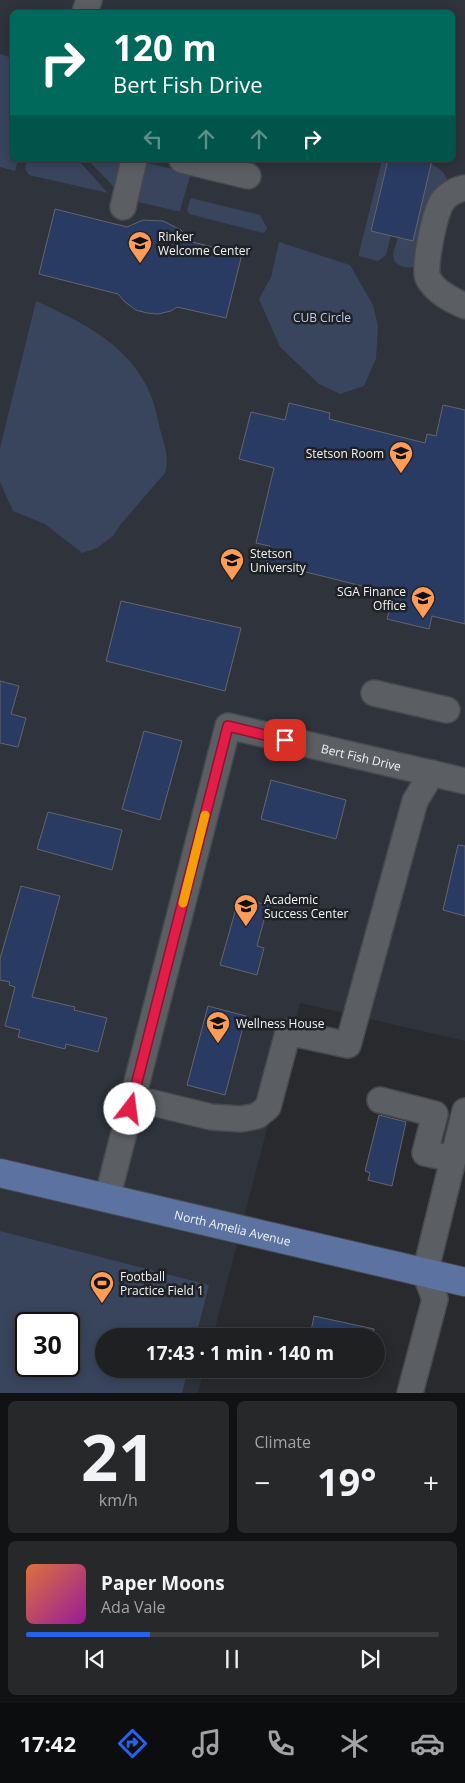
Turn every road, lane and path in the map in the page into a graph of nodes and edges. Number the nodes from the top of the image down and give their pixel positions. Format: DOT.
graph roads {
  1 [pos="134,162"];
  2 [pos="190,162"];
  3 [pos="248,176"];
  4 [pos="465,188"];
  5 [pos="123,207"];
  6 [pos="465,306"];
  7 [pos="374,693"];
  8 [pos="447,710"];
  9 [pos="432,773"];
  10 [pos="465,781"];
  11 [pos="133,1098"];
  12 [pos="380,1100"];
  13 [pos="465,1111"];
  14 [pos="453,1159"];
  15 [pos="0,1173"];
  16 [pos="107,1199"];
  17 [pos="426,1273"];
  18 [pos="465,1282"];
  19 [pos="410,1393"];
  1 -- 5 [label="street"];
  2 -- 3 [label="street"];
  4 -- 6 [label="street"];
  7 -- 8 [label="street"];
  9 -- 10 [label="street, Bert Fish Drive"];
  9 -- 11 [label="street"];
  9 -- 11 [label="street, Bert Fish Drive"];
  11 -- 16 [label="street"];
  12 -- 14 [label="street"];
  13 -- 14 [label="street"];
  14 -- 17 [label="street"];
  15 -- 16 [label="main road, North Amelia Avenue"];
  16 -- 17 [label="main road, North Amelia Avenue"];
  17 -- 18 [label="main road, North Amelia Avenue"];
  17 -- 19 [label="street"];
}
